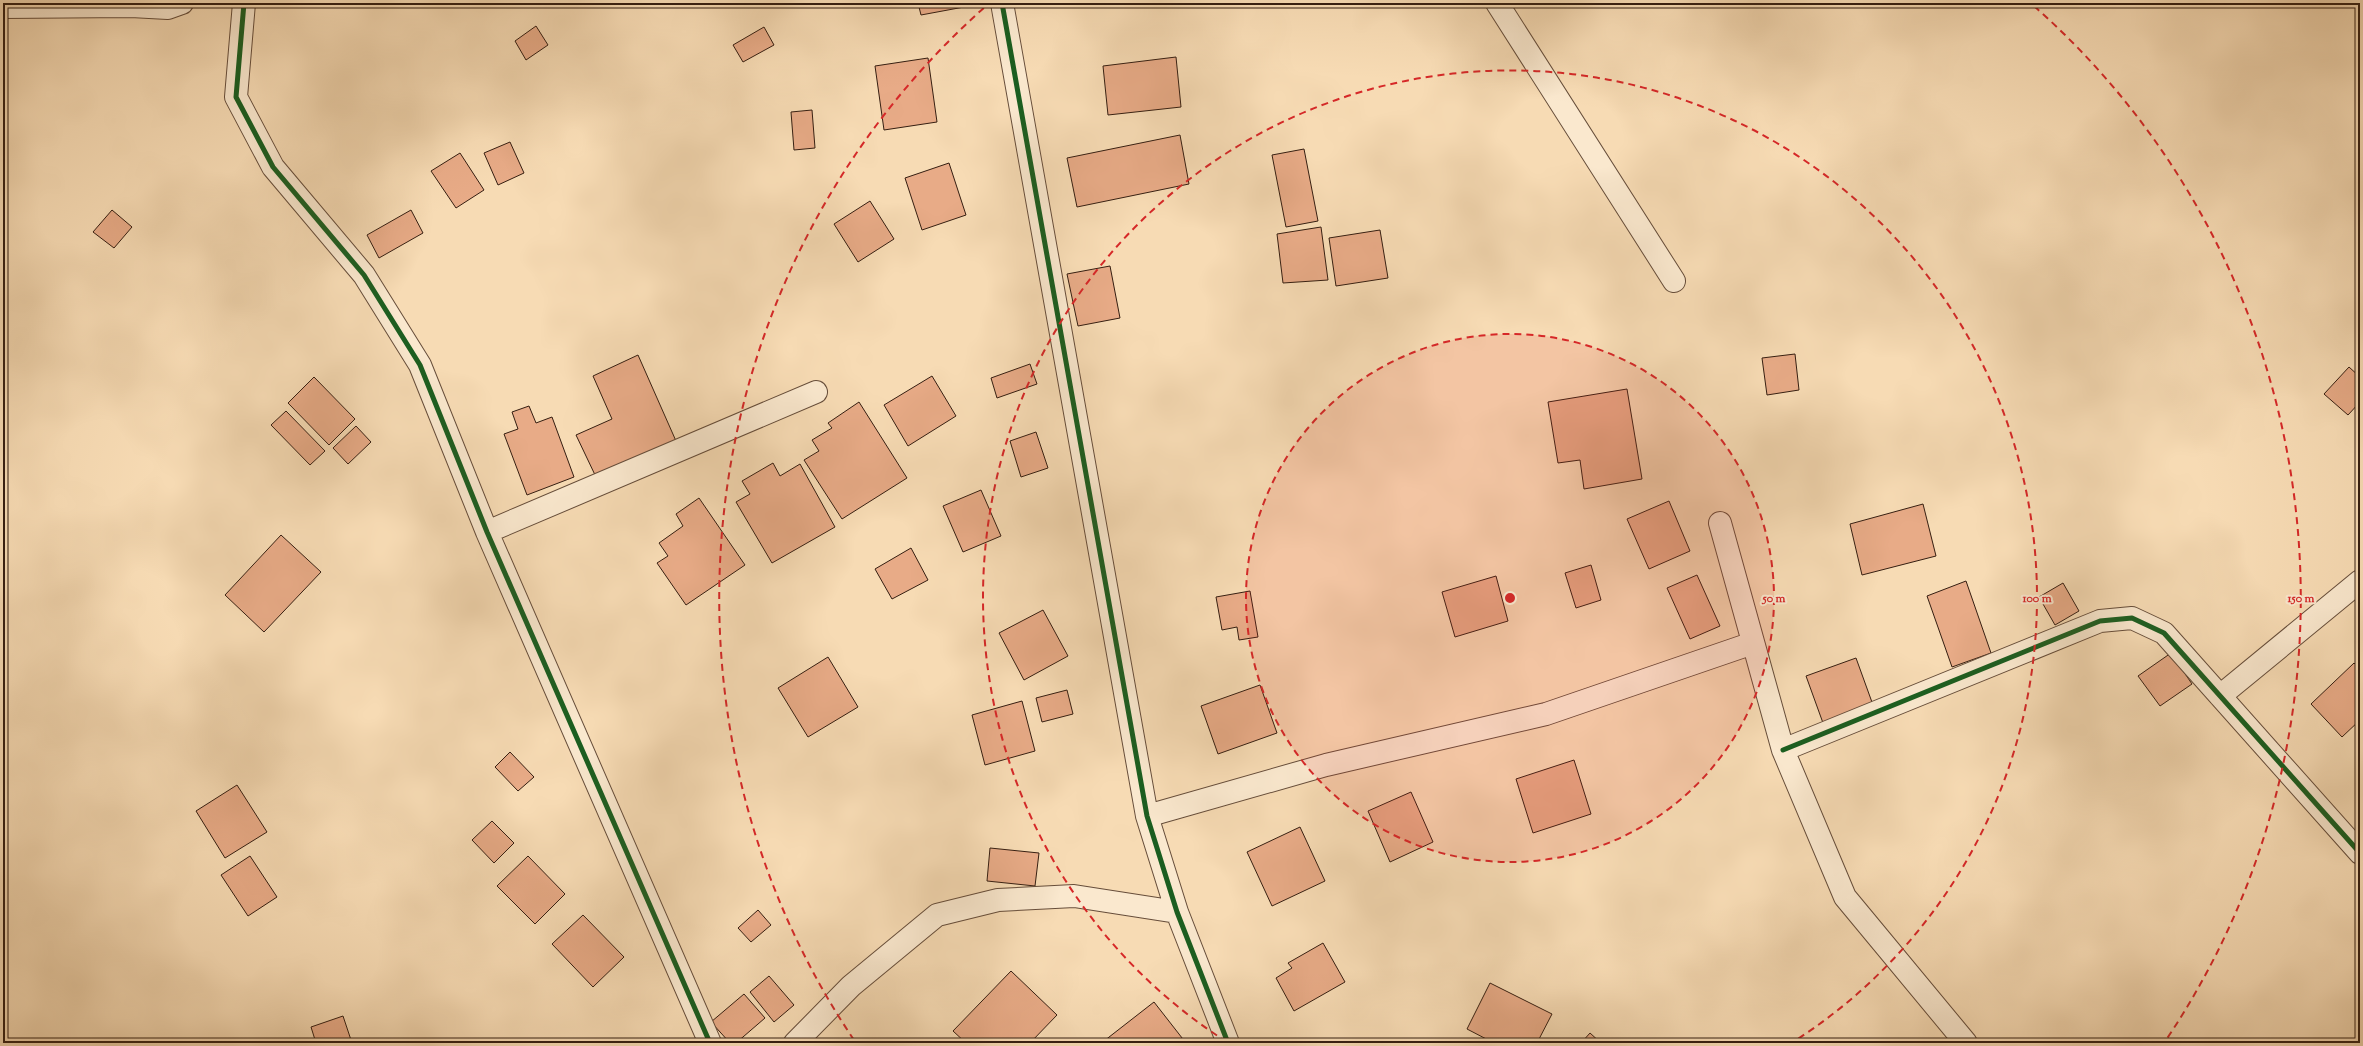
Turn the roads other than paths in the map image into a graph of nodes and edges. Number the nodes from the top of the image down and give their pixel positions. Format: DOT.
graph roads {
  1 [pos="182,3"];
  2 [pos="244,3"];
  3 [pos="1002,3"];
  4 [pos="1497,3"];
  5 [pos="130,4"];
  6 [pos="3,7"];
  7 [pos="1674,281"];
  8 [pos="816,392"];
  9 [pos="1720,523"];
  10 [pos="487,532"];
  11 [pos="2360,581"];
  12 [pos="1753,643"];
  13 [pos="2220,696"];
  14 [pos="1783,750"];
  15 [pos="1147,816"];
  16 [pos="2360,853"];
  17 [pos="1177,912"];
  18 [pos="710,1043"];
  19 [pos="795,1043"];
  20 [pos="1228,1043"];
  21 [pos="1966,1043"];
  1 -- 5 [label="street"];
  2 -- 10 [label="street"];
  3 -- 15 [label="street"];
  4 -- 7 [label="street"];
  5 -- 6 [label="street"];
  8 -- 10 [label="street"];
  9 -- 12 [label="street"];
  10 -- 18 [label="street"];
  11 -- 13 [label="street"];
  12 -- 14 [label="street"];
  12 -- 15 [label="street"];
  13 -- 14 [label="street"];
  13 -- 16 [label="street"];
  14 -- 21 [label="street"];
  15 -- 17 [label="street"];
  17 -- 19 [label="street"];
  17 -- 20 [label="street"];
}
